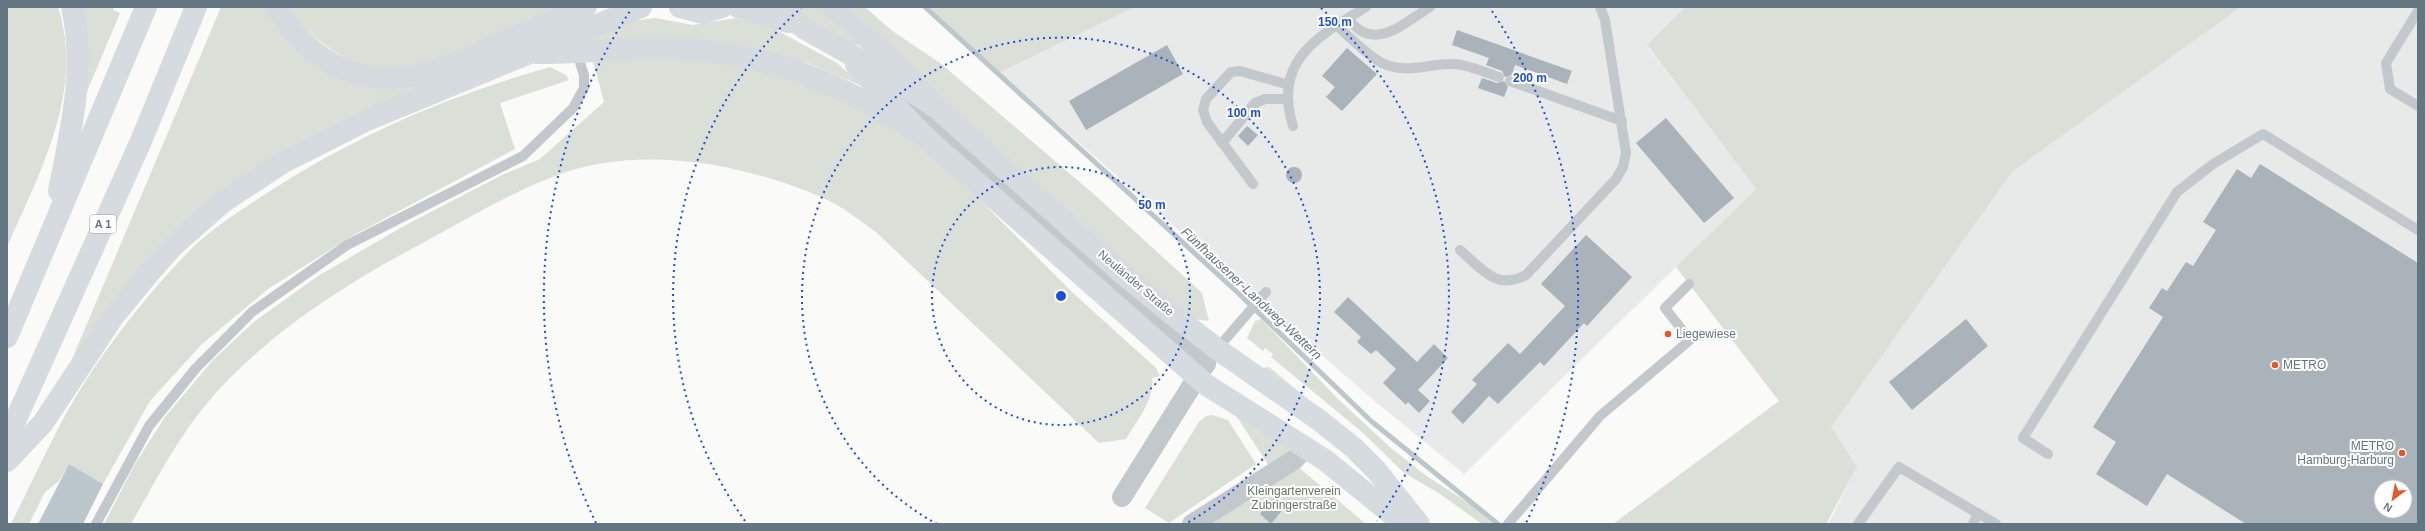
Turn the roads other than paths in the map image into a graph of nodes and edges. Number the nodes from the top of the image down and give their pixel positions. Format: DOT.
graph roads {
  1 [pos="72,7"];
  2 [pos="146,7"];
  3 [pos="196,7"];
  4 [pos="277,7"];
  5 [pos="586,7"];
  6 [pos="640,7"];
  7 [pos="680,7"];
  8 [pos="722,7"];
  9 [pos="738,7"];
  10 [pos="775,7"];
  11 [pos="833,7"];
  12 [pos="1366,7"];
  13 [pos="1430,7"];
  14 [pos="1600,7"];
  15 [pos="2418,11"];
  16 [pos="1348,18"];
  17 [pos="1336,25"];
  18 [pos="805,29"];
  19 [pos="528,53"];
  20 [pos="577,53"];
  21 [pos="844,53"];
  22 [pos="1499,77"];
  23 [pos="1510,81"];
  24 [pos="1289,85"];
  25 [pos="1288,99"];
  26 [pos="2418,106"];
  27 [pos="937,108"];
  28 [pos="1622,121"];
  29 [pos="1293,126"];
  30 [pos="925,137"];
  31 [pos="1222,143"];
  32 [pos="1253,184"];
  33 [pos="2418,230"];
  34 [pos="50,240"];
  35 [pos="1460,250"];
  36 [pos="1689,284"];
  37 [pos="1266,292"];
  38 [pos="7,336"];
  39 [pos="1206,363"];
  40 [pos="7,439"];
  41 [pos="1306,447"];
  42 [pos="2048,454"];
  43 [pos="7,461"];
  44 [pos="1122,497"];
  45 [pos="1978,513"];
  46 [pos="1510,522"];
  47 [pos="96,524"];
  48 [pos="1192,524"];
  49 [pos="1404,524"];
  50 [pos="1419,524"];
  51 [pos="1858,524"];
  52 [pos="1973,524"];
  53 [pos="1996,524"];
  1 -- 34 [label="main road"];
  2 -- 34 [label="main road"];
  3 -- 40 [label="main road, A 1"];
  4 -- 5 [label="main road"];
  6 -- 19 [label="main road"];
  7 -- 8 [label="main road"];
  9 -- 18 [label="main road, Neuländer Straße"];
  10 -- 18 [label="main road, Neuländer Straße"];
  11 -- 27 [label="main road"];
  12 -- 16 [label="lane"];
  13 -- 16 [label="lane"];
  14 -- 28 [label="lane"];
  15 -- 26 [label="lane"];
  16 -- 17 [label="lane"];
  17 -- 22 [label="lane"];
  17 -- 24 [label="lane"];
  18 -- 21 [label="main road, Neuländer Straße"];
  19 -- 20 [label="main road"];
  19 -- 43 [label="main road"];
  20 -- 30 [label="main road"];
  20 -- 47 [label="lane"];
  21 -- 27 [label="main road, Neuländer Straße"];
  21 -- 30 [label="main road, Neuländer Straße"];
  21 -- 39 [label="street"];
  23 -- 28 [label="lane"];
  24 -- 25 [label="lane"];
  24 -- 31 [label="lane"];
  25 -- 29 [label="lane"];
  25 -- 31 [label="lane"];
  27 -- 39 [label="main road, Neuländer Straße"];
  28 -- 35 [label="lane"];
  30 -- 39 [label="main road, Neuländer Straße"];
  31 -- 32 [label="lane"];
  33 -- 42 [label="lane"];
  34 -- 38 [label="main road"];
  36 -- 46 [label="lane"];
  37 -- 39 [label="lane"];
  39 -- 41 [label="main road, Neuländer Straße"];
  39 -- 44 [label="street"];
  39 -- 50 [label="main road, Neuländer Straße"];
  41 -- 48 [label="street"];
  41 -- 49 [label="main road, Neuländer Straße"];
  45 -- 51 [label="lane"];
  45 -- 52 [label="lane"];
  45 -- 53 [label="lane"];
}
